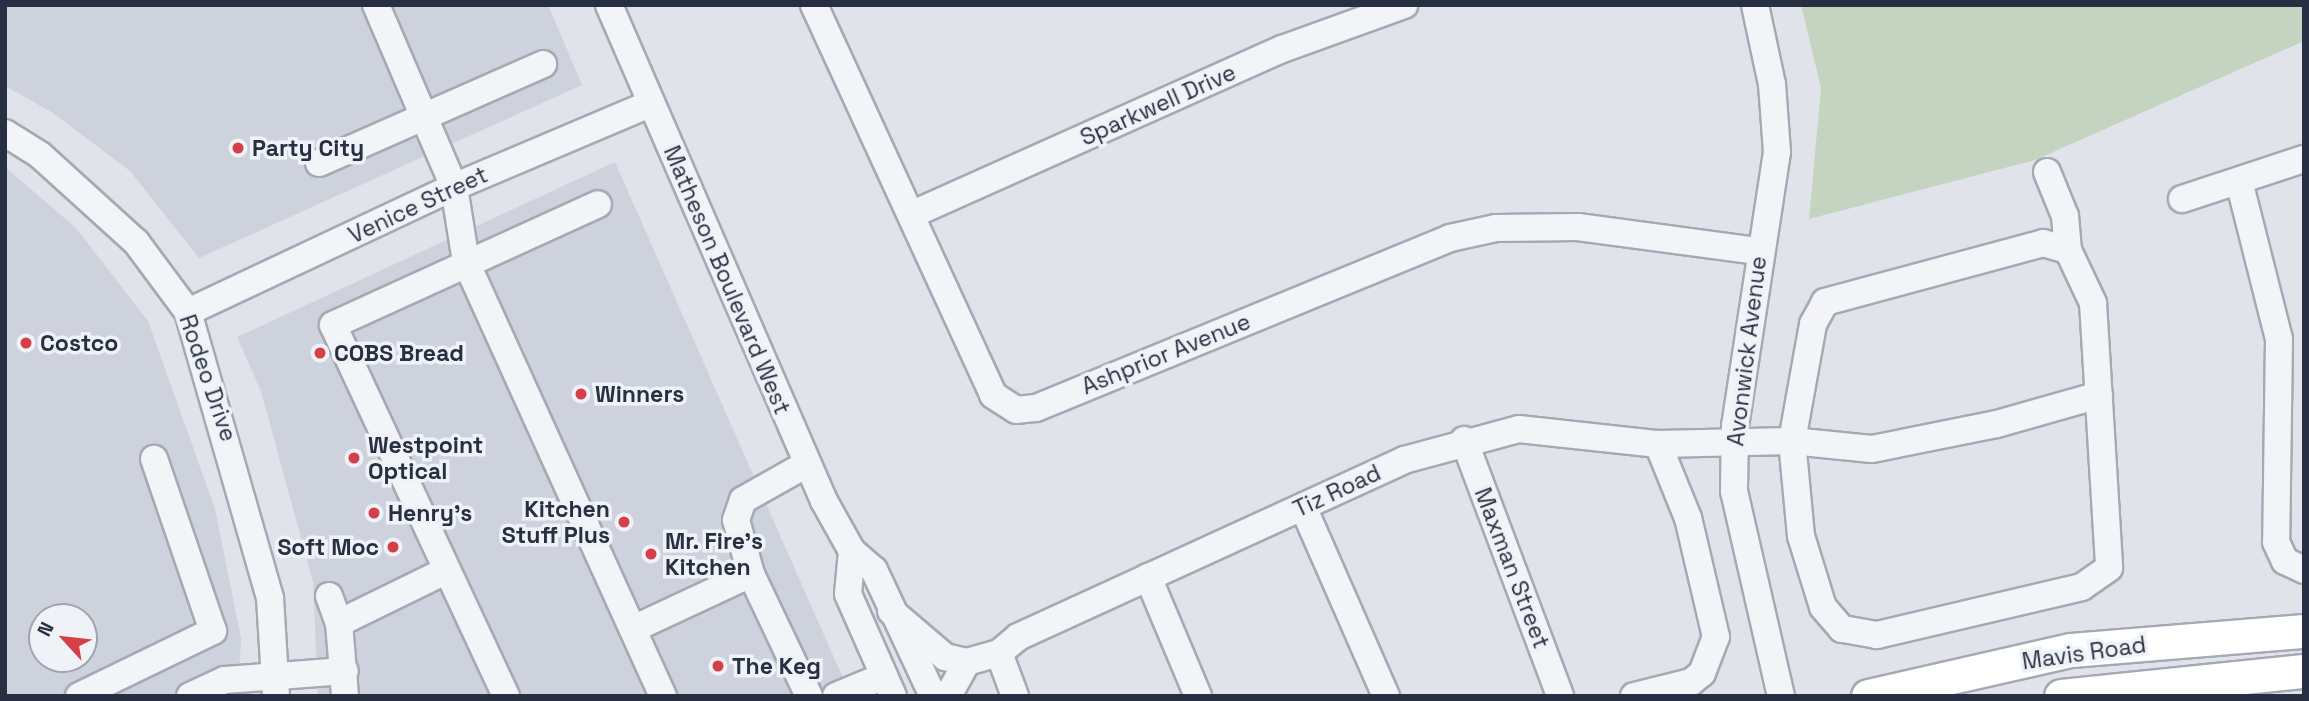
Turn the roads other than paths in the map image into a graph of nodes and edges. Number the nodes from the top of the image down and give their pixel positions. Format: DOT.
graph roads {
  1 [pos="376,5"];
  2 [pos="609,5"];
  3 [pos="814,5"];
  4 [pos="1404,5"];
  5 [pos="1755,5"];
  6 [pos="543,64"];
  7 [pos="650,104"];
  8 [pos="425,120"];
  9 [pos="5,133"];
  10 [pos="2304,159"];
  11 [pos="319,163"];
  12 [pos="2048,172"];
  13 [pos="2239,181"];
  14 [pos="454,187"];
  15 [pos="2182,199"];
  16 [pos="598,204"];
  17 [pos="915,213"];
  18 [pos="2068,250"];
  19 [pos="1758,251"];
  20 [pos="466,262"];
  21 [pos="188,312"];
  22 [pos="2099,395"];
  23 [pos="1464,440"];
  24 [pos="1792,441"];
  25 [pos="1735,442"];
  26 [pos="1658,444"];
  27 [pos="154,459"];
  28 [pos="807,464"];
  29 [pos="1303,507"];
  30 [pos="852,551"];
  31 [pos="447,570"];
  32 [pos="2304,570"];
  33 [pos="751,574"];
  34 [pos="1147,577"];
  35 [pos="329,596"];
  36 [pos="891,611"];
  37 [pos="339,623"];
  38 [pos="633,629"];
  39 [pos="2304,631"];
  40 [pos="999,653"];
  41 [pos="967,662"];
  42 [pos="2304,671"];
  43 [pos="345,684"];
  44 [pos="889,686"];
  45 [pos="276,687"];
  46 [pos="79,696"];
  47 [pos="190,696"];
  48 [pos="506,696"];
  49 [pos="663,696"];
  50 [pos="809,696"];
  51 [pos="836,696"];
  52 [pos="933,696"];
  53 [pos="948,696"];
  54 [pos="1015,696"];
  55 [pos="1198,696"];
  56 [pos="1386,696"];
  57 [pos="1560,696"];
  58 [pos="1634,696"];
  59 [pos="1782,696"];
  60 [pos="1868,696"];
  61 [pos="2061,696"];
  1 -- 8 [label="street"];
  2 -- 7 [label="street, Matheson Boulevard West"];
  3 -- 17 [label="street, Ashprior Avenue"];
  4 -- 17 [label="street, Sparkwell Drive"];
  5 -- 19 [label="street, Avonwick Avenue"];
  6 -- 8 [label="street"];
  7 -- 14 [label="street, Venice Street"];
  7 -- 28 [label="street, Matheson Boulevard West"];
  8 -- 11 [label="street"];
  8 -- 14 [label="street"];
  9 -- 21 [label="street, Rodeo Drive"];
  10 -- 13 [label="street"];
  12 -- 18 [label="street"];
  13 -- 15 [label="street"];
  13 -- 32 [label="street"];
  14 -- 20 [label="street"];
  14 -- 21 [label="street, Venice Street"];
  16 -- 20 [label="street"];
  17 -- 19 [label="street, Ashprior Avenue"];
  18 -- 22 [label="street"];
  18 -- 24 [label="street"];
  19 -- 25 [label="street, Avonwick Avenue"];
  20 -- 31 [label="street"];
  20 -- 38 [label="street"];
  21 -- 45 [label="street, Rodeo Drive"];
  22 -- 24 [label="street, Tiz Road"];
  22 -- 24 [label="street"];
  23 -- 26 [label="street, Tiz Road"];
  23 -- 29 [label="street, Tiz Road"];
  23 -- 57 [label="street, Maxman Street"];
  24 -- 25 [label="street, Tiz Road"];
  25 -- 26 [label="street, Tiz Road"];
  25 -- 59 [label="street, Avonwick Avenue"];
  26 -- 58 [label="street"];
  27 -- 46 [label="street"];
  28 -- 30 [label="street, Matheson Boulevard West"];
  28 -- 33 [label="street"];
  29 -- 34 [label="street, Tiz Road"];
  29 -- 56 [label="street"];
  30 -- 36 [label="street, Matheson Boulevard West"];
  30 -- 44 [label="street"];
  31 -- 37 [label="street"];
  31 -- 48 [label="street"];
  33 -- 38 [label="street"];
  33 -- 50 [label="street"];
  34 -- 40 [label="street, Tiz Road"];
  34 -- 55 [label="street"];
  35 -- 37 [label="street"];
  36 -- 41 [label="street"];
  36 -- 52 [label="street, Matheson Boulevard West"];
  37 -- 43 [label="street"];
  38 -- 49 [label="street"];
  39 -- 60 [label="main road, Mavis Road"];
  40 -- 41 [label="street, Tiz Road"];
  40 -- 54 [label="street"];
  41 -- 53 [label="street"];
  42 -- 61 [label="main road, Mavis Road"];
  43 -- 45 [label="street"];
  44 -- 51 [label="street"];
  45 -- 47 [label="street"];
}
